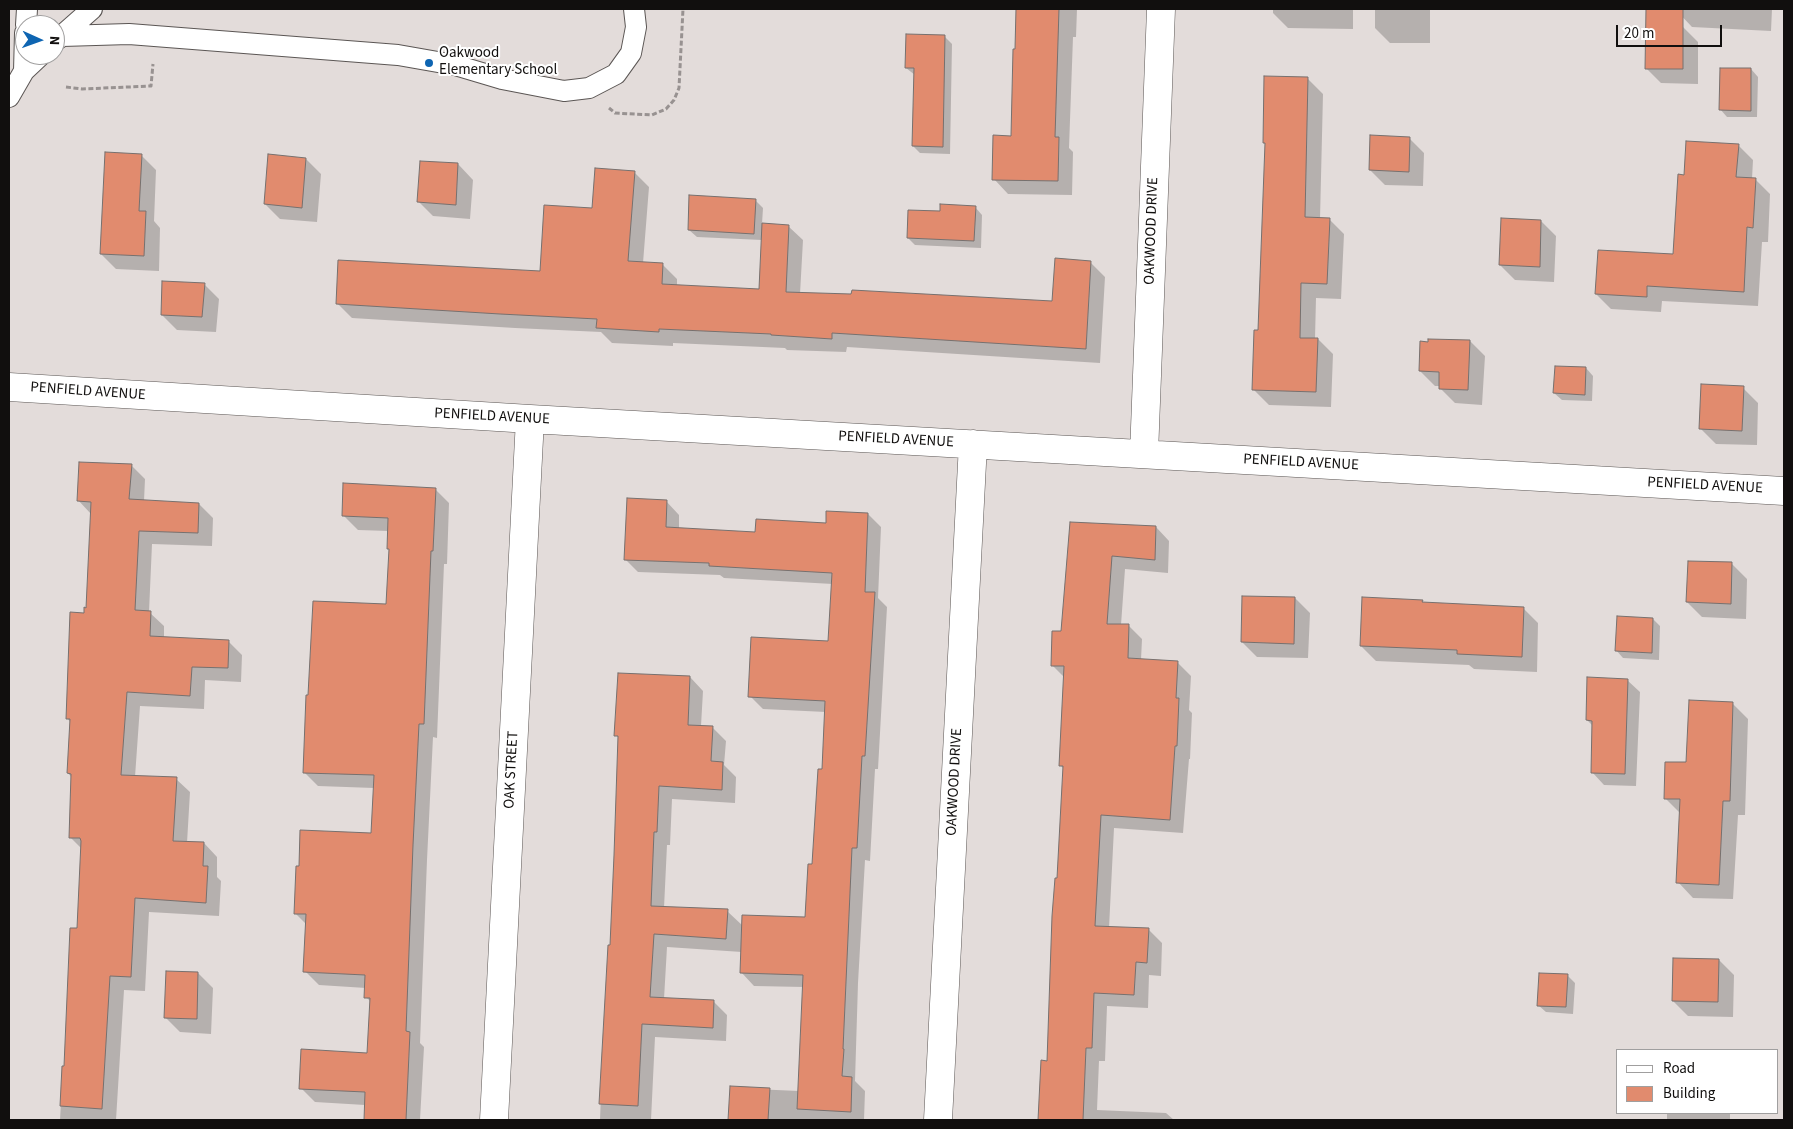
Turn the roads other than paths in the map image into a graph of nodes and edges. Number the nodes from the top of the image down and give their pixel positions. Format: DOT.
graph roads {
  1 [pos="92,9"];
  2 [pos="634,9"];
  3 [pos="1161,9"];
  4 [pos="65,34"];
  5 [pos="65,39"];
  6 [pos="24,65"];
  7 [pos="30,65"];
  8 [pos="24,71"];
  9 [pos="9,96"];
  10 [pos="9,387"];
  11 [pos="530,419"];
  12 [pos="972,444"];
  13 [pos="1144,454"];
  14 [pos="1784,491"];
  15 [pos="494,1120"];
  16 [pos="938,1120"];
  1 -- 4 [label="lane"];
  2 -- 5 [label="lane"];
  3 -- 13 [label="street, OAKWOOD DRIVE"];
  6 -- 8 [label="lane"];
  7 -- 8 [label="lane"];
  8 -- 9 [label="lane"];
  10 -- 11 [label="street, PENFIELD AVENUE"];
  11 -- 12 [label="street, PENFIELD AVENUE"];
  11 -- 15 [label="street, OAK STREET"];
  12 -- 13 [label="street, PENFIELD AVENUE"];
  12 -- 16 [label="street, OAKWOOD DRIVE"];
  13 -- 14 [label="street, PENFIELD AVENUE"];
}
